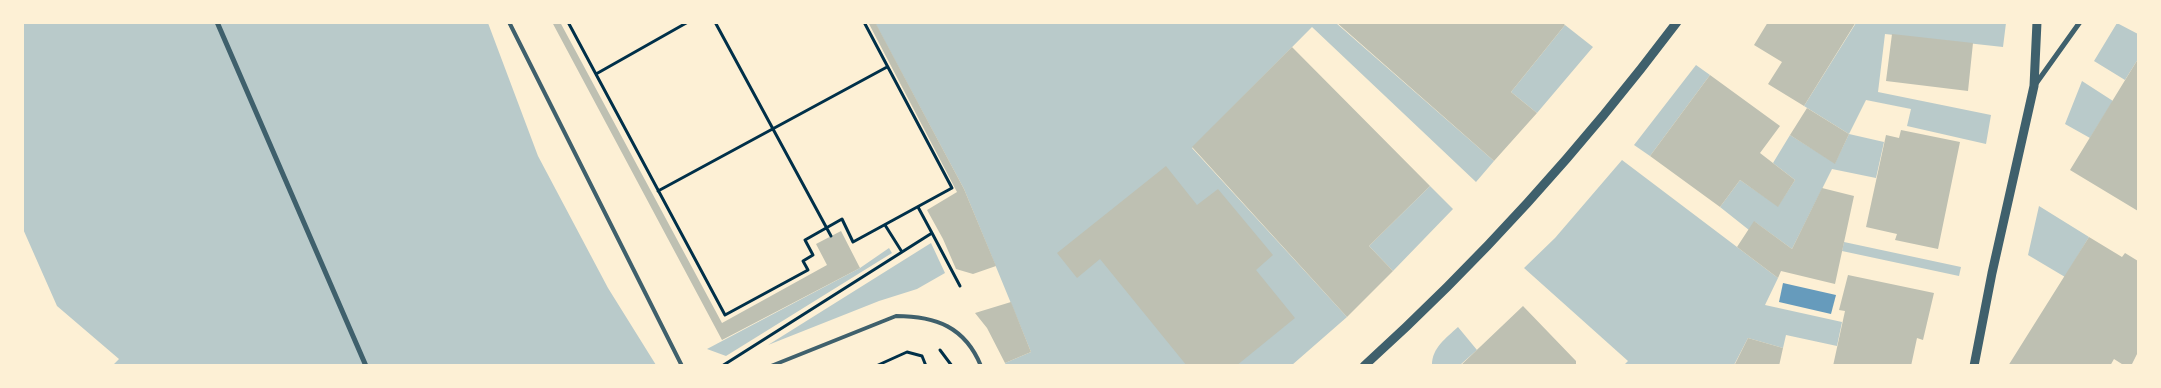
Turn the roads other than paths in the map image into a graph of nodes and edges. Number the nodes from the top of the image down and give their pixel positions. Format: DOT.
graph roads {
  1 [pos="217,22"];
  2 [pos="509,22"];
  3 [pos="1677,22"];
  4 [pos="2037,22"];
  5 [pos="2080,22"];
  6 [pos="2034,86"];
  7 [pos="366,366"];
  8 [pos="682,366"];
  9 [pos="770,366"];
  10 [pos="980,366"];
  11 [pos="1364,366"];
  12 [pos="1974,366"];
  1 -- 7 [label="street"];
  2 -- 8 [label="lane"];
  3 -- 11 [label="street"];
  4 -- 6 [label="street"];
  5 -- 6 [label="street"];
  6 -- 12 [label="street"];
  9 -- 10 [label="lane"];
}
